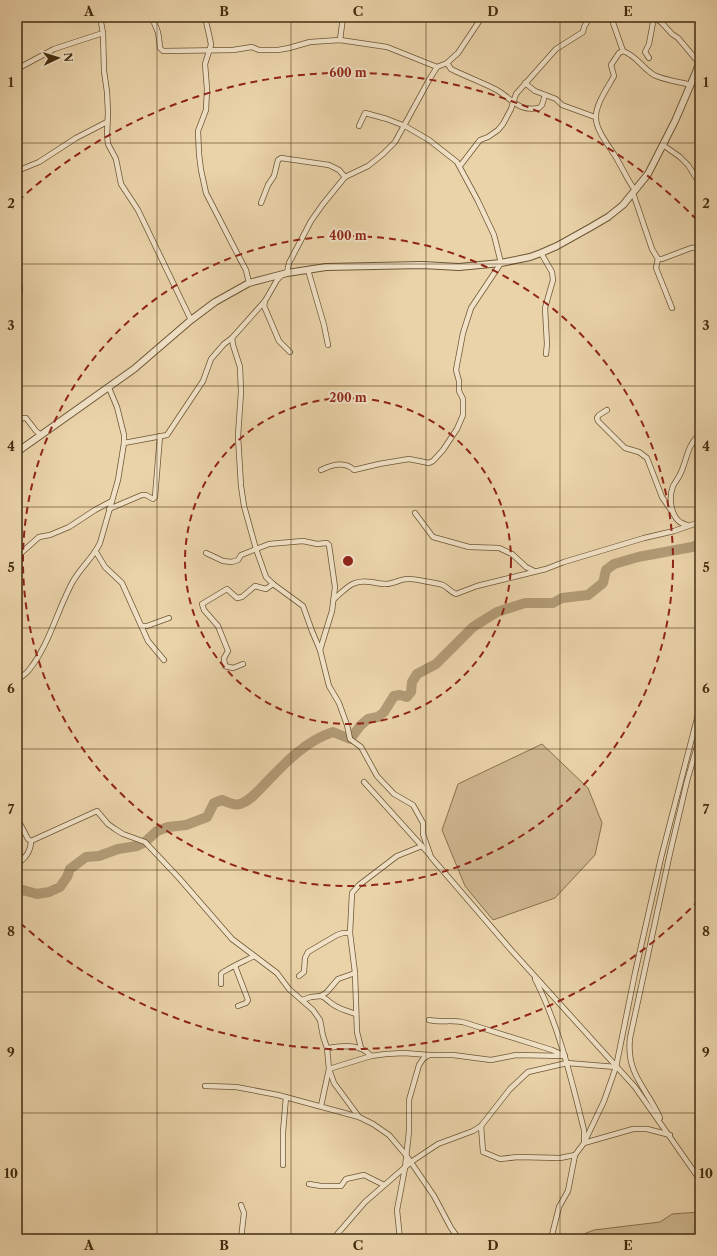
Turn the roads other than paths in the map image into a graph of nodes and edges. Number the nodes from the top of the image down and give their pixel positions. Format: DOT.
graph roads {
  1 [pos="150,17"];
  2 [pos="205,17"];
  3 [pos="343,17"];
  4 [pos="482,17"];
  5 [pos="590,17"];
  6 [pos="611,17"];
  7 [pos="101,18"];
  8 [pos="103,33"];
  9 [pos="340,40"];
  10 [pos="209,51"];
  11 [pos="623,51"];
  12 [pos="649,58"];
  13 [pos="700,62"];
  14 [pos="447,63"];
  15 [pos="437,68"];
  16 [pos="17,69"];
  17 [pos="525,83"];
  18 [pos="691,85"];
  19 [pos="545,95"];
  20 [pos="513,103"];
  21 [pos="596,117"];
  22 [pos="107,122"];
  23 [pos="359,126"];
  24 [pos="405,126"];
  25 [pos="663,146"];
  26 [pos="460,166"];
  27 [pos="17,171"];
  28 [pos="345,177"];
  29 [pos="700,184"];
  30 [pos="634,192"];
  31 [pos="261,203"];
  32 [pos="700,247"];
  33 [pos="541,253"];
  34 [pos="658,259"];
  35 [pos="501,263"];
  36 [pos="17,266"];
  37 [pos="308,270"];
  38 [pos="284,274"];
  39 [pos="249,283"];
  40 [pos="20,291"];
  41 [pos="265,301"];
  42 [pos="672,308"];
  43 [pos="191,320"];
  44 [pos="232,338"];
  45 [pos="328,344"];
  46 [pos="290,352"];
  47 [pos="546,354"];
  48 [pos="109,388"];
  49 [pos="606,410"];
  50 [pos="17,422"];
  51 [pos="41,435"];
  52 [pos="160,436"];
  53 [pos="700,436"];
  54 [pos="124,443"];
  55 [pos="17,452"];
  56 [pos="321,470"];
  57 [pos="112,501"];
  58 [pos="109,509"];
  59 [pos="415,513"];
  60 [pos="674,513"];
  61 [pos="700,522"];
  62 [pos="687,525"];
  63 [pos="256,549"];
  64 [pos="96,552"];
  65 [pos="206,553"];
  66 [pos="17,561"];
  67 [pos="534,572"];
  68 [pos="273,584"];
  69 [pos="334,599"];
  70 [pos="169,618"];
  71 [pos="142,626"];
  72 [pos="320,650"];
  73 [pos="164,660"];
  74 [pos="243,664"];
  75 [pos="17,680"];
  76 [pos="700,706"];
  77 [pos="700,736"];
  78 [pos="364,782"];
  79 [pos="17,818"];
  80 [pos="31,841"];
  81 [pos="422,846"];
  82 [pos="431,856"];
  83 [pos="17,864"];
  84 [pos="350,934"];
  85 [pos="254,956"];
  86 [pos="235,966"];
  87 [pos="355,973"];
  88 [pos="532,973"];
  89 [pos="299,976"];
  90 [pos="221,984"];
  91 [pos="321,996"];
  92 [pos="302,1000"];
  93 [pos="238,1006"];
  94 [pos="356,1014"];
  95 [pos="429,1020"];
  96 [pos="328,1048"];
  97 [pos="361,1048"];
  98 [pos="428,1055"];
  99 [pos="371,1056"];
  100 [pos="565,1056"];
  101 [pos="567,1063"];
  102 [pos="616,1066"];
  103 [pos="329,1068"];
  104 [pos="205,1086"];
  105 [pos="286,1097"];
  106 [pos="321,1106"];
  107 [pos="359,1117"];
  108 [pos="481,1126"];
  109 [pos="664,1128"];
  110 [pos="670,1135"];
  111 [pos="584,1143"];
  112 [pos="406,1155"];
  113 [pos="575,1155"];
  114 [pos="411,1162"];
  115 [pos="284,1165"];
  116 [pos="405,1168"];
  117 [pos="700,1180"];
  118 [pos="309,1184"];
  119 [pos="384,1185"];
  120 [pos="241,1206"];
  121 [pos="241,1239"];
  122 [pos="333,1239"];
  123 [pos="400,1239"];
  124 [pos="460,1239"];
  125 [pos="551,1239"];
  1 -- 10 [label="street"];
  2 -- 10 [label="street"];
  3 -- 9 [label="street"];
  4 -- 14 [label="street"];
  5 -- 17 [label="street"];
  6 -- 11 [label="street"];
  7 -- 8 [label="street"];
  8 -- 16 [label="street"];
  8 -- 22 [label="street"];
  9 -- 10 [label="street"];
  9 -- 15 [label="street"];
  10 -- 39 [label="street"];
  11 -- 18 [label="street"];
  11 -- 21 [label="street"];
  12 -- 13 [label="street"];
  13 -- 18 [label="street"];
  14 -- 15 [label="street"];
  14 -- 20 [label="street"];
  15 -- 24 [label="street"];
  17 -- 19 [label="street"];
  17 -- 20 [label="street"];
  18 -- 25 [label="street"];
  19 -- 20 [label="street"];
  19 -- 21 [label="street"];
  20 -- 26 [label="street"];
  21 -- 30 [label="street"];
  22 -- 27 [label="street"];
  22 -- 43 [label="street"];
  23 -- 24 [label="street"];
  24 -- 26 [label="street"];
  24 -- 28 [label="street"];
  25 -- 29 [label="street"];
  25 -- 30 [label="street"];
  26 -- 35 [label="street"];
  28 -- 31 [label="street"];
  28 -- 38 [label="street"];
  30 -- 33 [label="street"];
  30 -- 34 [label="street"];
  32 -- 34 [label="street"];
  33 -- 35 [label="street"];
  33 -- 47 [label="street"];
  34 -- 42 [label="street"];
  35 -- 37 [label="street"];
  35 -- 56 [label="street"];
  36 -- 40 [label="street"];
  37 -- 38 [label="street"];
  37 -- 45 [label="street"];
  38 -- 39 [label="street"];
  38 -- 41 [label="street"];
  39 -- 43 [label="street"];
  41 -- 44 [label="street"];
  41 -- 46 [label="street"];
  43 -- 48 [label="street"];
  44 -- 52 [label="street"];
  44 -- 63 [label="street"];
  48 -- 51 [label="street"];
  48 -- 54 [label="street"];
  49 -- 60 [label="street"];
  50 -- 51 [label="street"];
  51 -- 55 [label="street"];
  52 -- 54 [label="street"];
  52 -- 58 [label="street"];
  53 -- 60 [label="street"];
  54 -- 57 [label="street"];
  57 -- 58 [label="street"];
  57 -- 66 [label="street"];
  58 -- 64 [label="street"];
  59 -- 67 [label="street"];
  60 -- 62 [label="street"];
  61 -- 62 [label="street"];
  62 -- 67 [label="street"];
  63 -- 65 [label="street"];
  63 -- 68 [label="street"];
  63 -- 69 [label="street"];
  64 -- 71 [label="street"];
  64 -- 75 [label="street"];
  67 -- 69 [label="street"];
  68 -- 72 [label="street"];
  68 -- 74 [label="street"];
  69 -- 72 [label="street"];
  70 -- 71 [label="street"];
  71 -- 73 [label="street"];
  72 -- 82 [label="street"];
  76 -- 102 [label="street"];
  77 -- 109 [label="street"];
  78 -- 81 [label="street"];
  79 -- 80 [label="street"];
  80 -- 83 [label="street"];
  80 -- 85 [label="street"];
  81 -- 82 [label="street"];
  81 -- 84 [label="street"];
  82 -- 88 [label="street"];
  84 -- 87 [label="street"];
  84 -- 89 [label="street"];
  85 -- 86 [label="street"];
  85 -- 92 [label="street"];
  86 -- 90 [label="street"];
  86 -- 93 [label="street"];
  87 -- 91 [label="street"];
  87 -- 94 [label="street"];
  88 -- 100 [label="street"];
  88 -- 102 [label="street"];
  91 -- 92 [label="street"];
  91 -- 94 [label="street"];
  92 -- 96 [label="street"];
  94 -- 97 [label="street"];
  95 -- 100 [label="street"];
  96 -- 97 [label="street"];
  96 -- 103 [label="street"];
  97 -- 99 [label="street"];
  98 -- 99 [label="street"];
  98 -- 100 [label="street"];
  98 -- 112 [label="street"];
  99 -- 103 [label="street"];
  100 -- 101 [label="street"];
  101 -- 102 [label="street"];
  101 -- 108 [label="street"];
  101 -- 111 [label="street"];
  102 -- 109 [label="street"];
  102 -- 111 [label="street"];
  103 -- 106 [label="street"];
  103 -- 107 [label="street"];
  104 -- 105 [label="street"];
  105 -- 106 [label="street"];
  105 -- 115 [label="street"];
  106 -- 107 [label="street"];
  107 -- 112 [label="street"];
  108 -- 113 [label="street"];
  108 -- 114 [label="street"];
  109 -- 110 [label="street"];
  110 -- 111 [label="street"];
  110 -- 117 [label="street"];
  111 -- 113 [label="street"];
  112 -- 114 [label="street"];
  112 -- 116 [label="street"];
  113 -- 125 [label="street"];
  114 -- 116 [label="street"];
  114 -- 124 [label="street"];
  116 -- 119 [label="street"];
  116 -- 123 [label="street"];
  118 -- 119 [label="street"];
  119 -- 122 [label="street"];
  120 -- 121 [label="street"];
}
